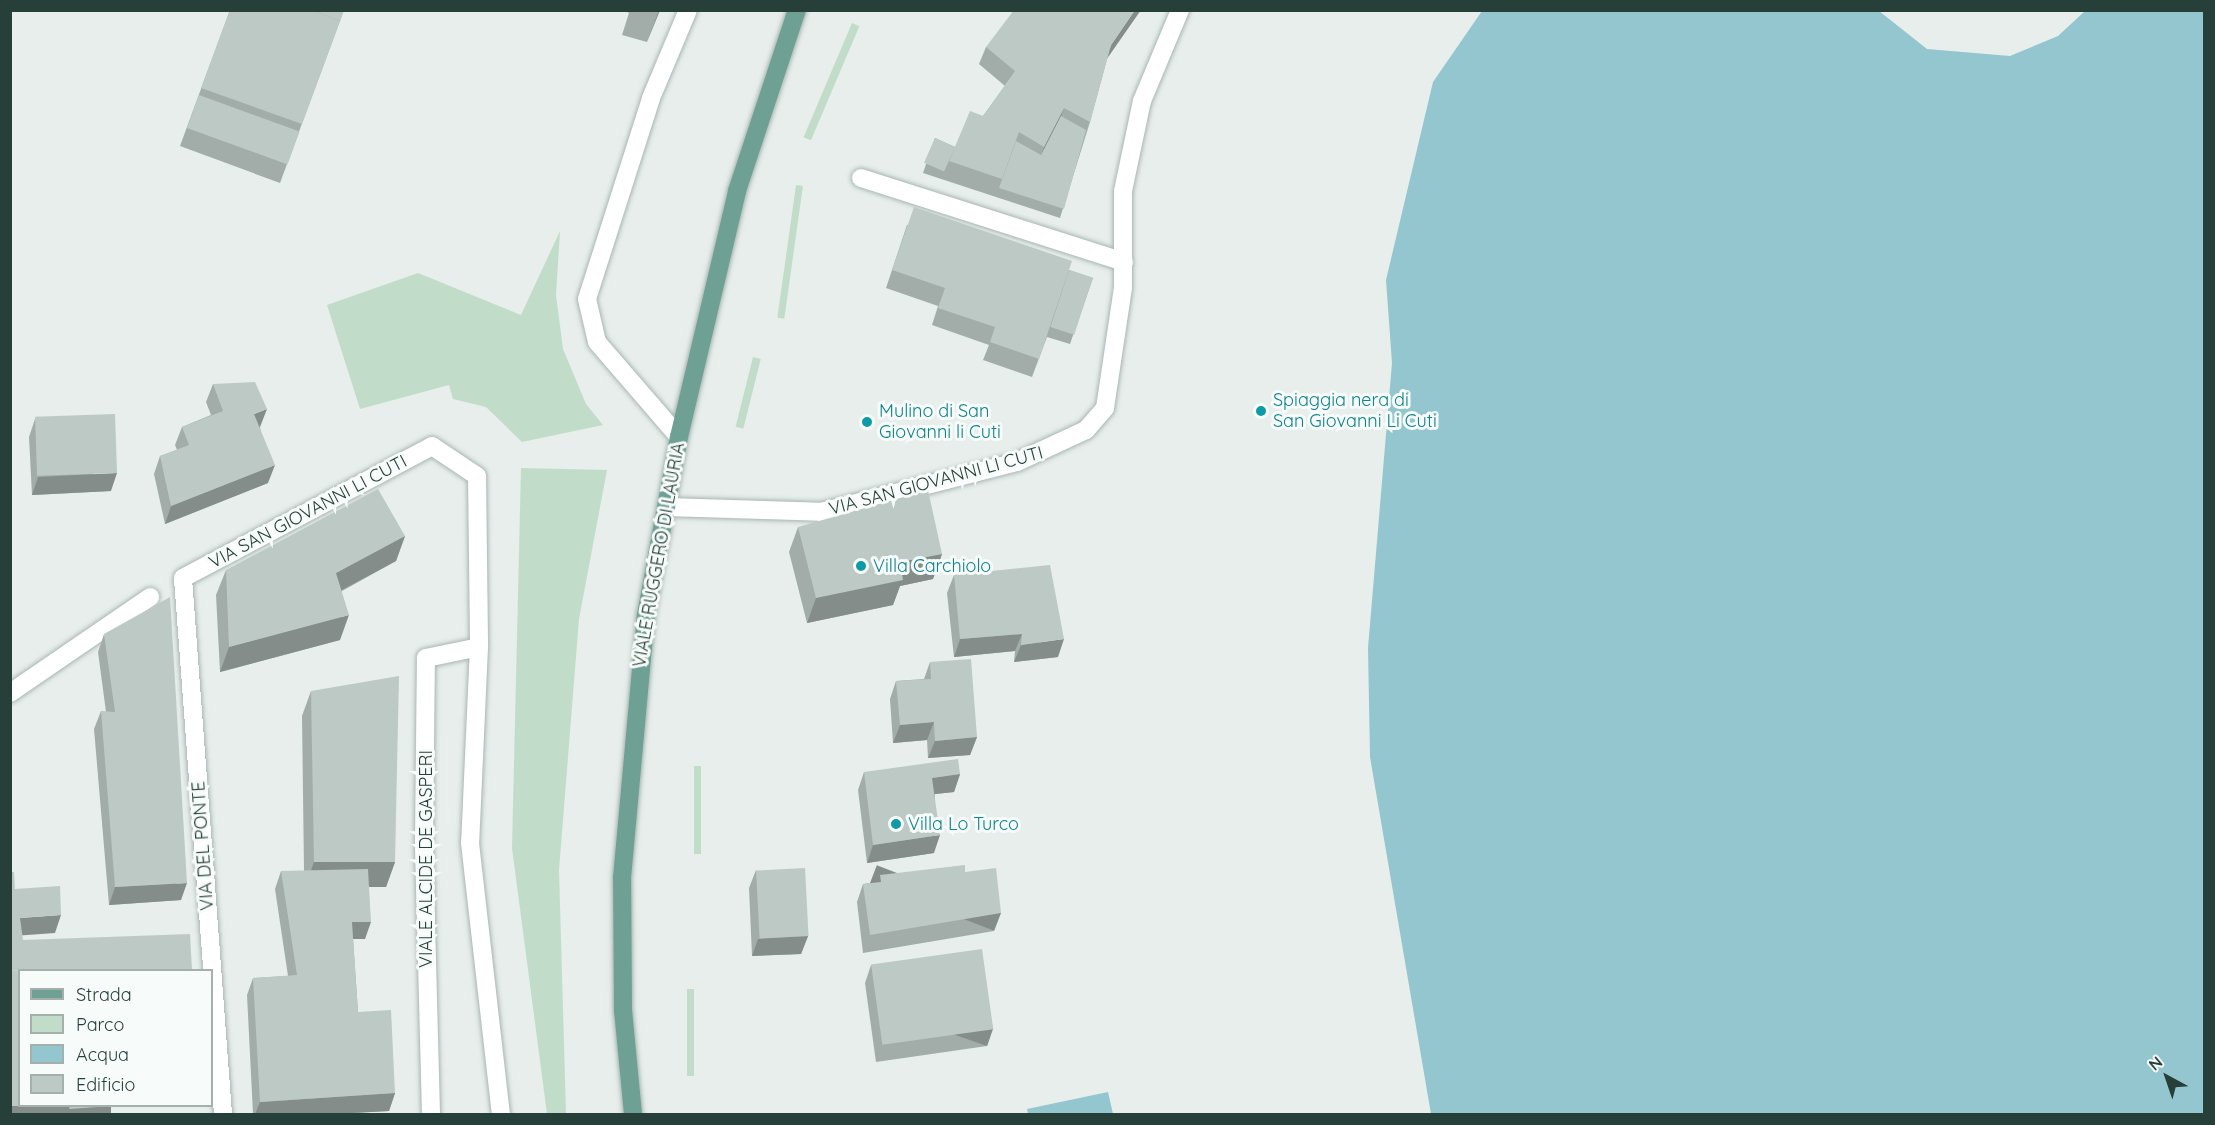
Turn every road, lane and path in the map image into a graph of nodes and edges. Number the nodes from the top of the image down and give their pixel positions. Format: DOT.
graph roads {
  1 [pos="688,10"];
  2 [pos="797,10"];
  3 [pos="1180,10"];
  4 [pos="861,178"];
  5 [pos="1124,262"];
  6 [pos="680,437"];
  7 [pos="666,507"];
  8 [pos="183,578"];
  9 [pos="150,597"];
  10 [pos="479,647"];
  11 [pos="10,693"];
  12 [pos="212,969"];
  13 [pos="213,980"];
  14 [pos="223,1114"];
  15 [pos="431,1114"];
  16 [pos="501,1114"];
  17 [pos="633,1114"];
  1 -- 6 [label="street"];
  2 -- 6 [label="main road, VIALE RUGGERO DI LAURIA"];
  3 -- 5 [label="street, VIA SAN GIOVANNI LI CUTI"];
  4 -- 5 [label="street"];
  5 -- 7 [label="street, VIA SAN GIOVANNI LI CUTI"];
  6 -- 7 [label="main road, VIALE RUGGERO DI LAURIA"];
  7 -- 17 [label="main road, VIALE RUGGERO DI LAURIA"];
  8 -- 10 [label="street, VIA SAN GIOVANNI LI CUTI"];
  8 -- 12 [label="street, VIA DEL PONTE"];
  9 -- 11 [label="street"];
  10 -- 15 [label="street, VIALE ALCIDE DE GASPERI"];
  10 -- 16 [label="street"];
  13 -- 14 [label="street, VIA DEL PONTE"];
}
